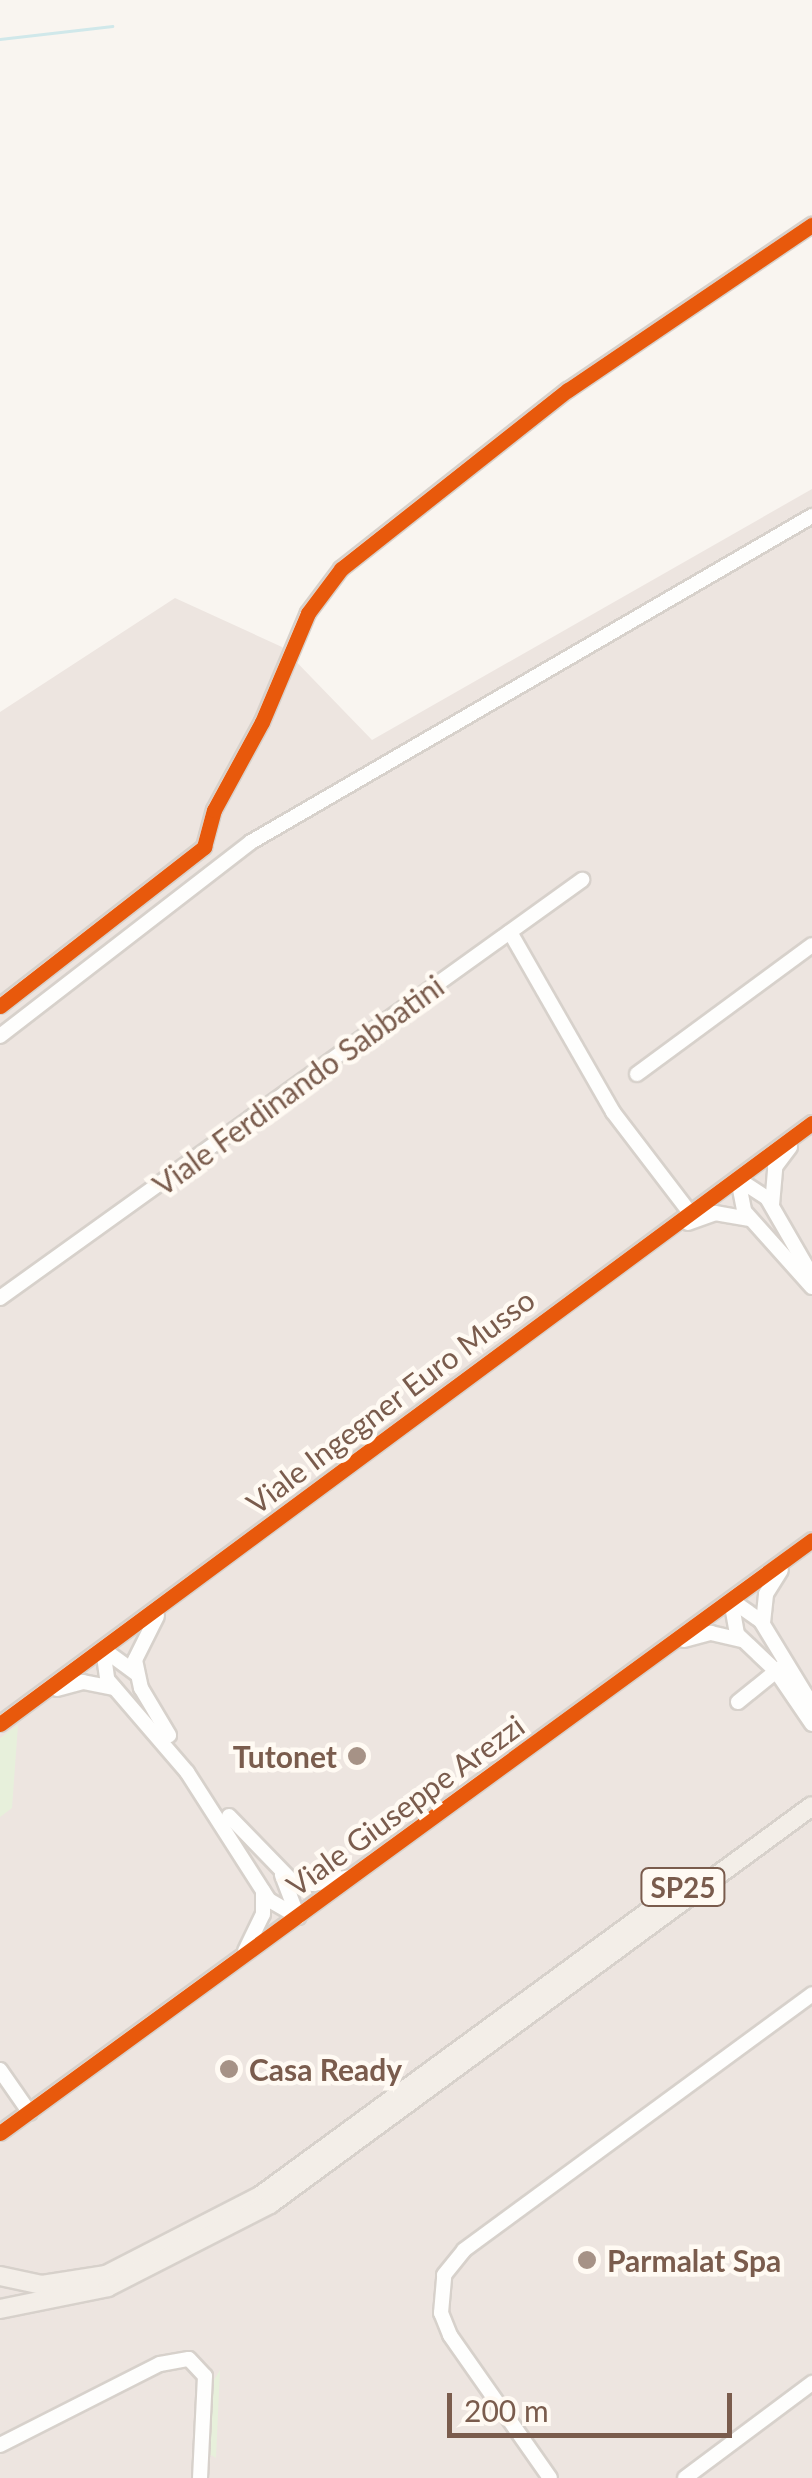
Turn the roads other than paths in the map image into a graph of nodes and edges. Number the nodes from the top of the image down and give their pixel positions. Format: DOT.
graph roads {
  1 [pos="812,225"];
  2 [pos="812,516"];
  3 [pos="582,880"];
  4 [pos="510,932"];
  5 [pos="812,946"];
  6 [pos="0,1006"];
  7 [pos="0,1036"];
  8 [pos="637,1074"];
  9 [pos="812,1124"];
  10 [pos="738,1178"];
  11 [pos="774,1210"];
  12 [pos="690,1214"];
  13 [pos="751,1220"];
  14 [pos="652,1242"];
  15 [pos="812,1276"];
  16 [pos="812,1287"];
  17 [pos="0,1300"];
  18 [pos="812,1540"];
  19 [pos="796,1552"];
  20 [pos="731,1600"];
  21 [pos="166,1602"];
  22 [pos="764,1629"];
  23 [pos="746,1643"];
  24 [pos="670,1646"];
  25 [pos="104,1649"];
  26 [pos="780,1668"];
  27 [pos="137,1674"];
  28 [pos="114,1688"];
  29 [pos="38,1696"];
  30 [pos="738,1702"];
  31 [pos="812,1705"];
  32 [pos="0,1724"];
  33 [pos="812,1724"];
  34 [pos="812,1792"];
  35 [pos="812,1806"];
  36 [pos="282,1875"];
  37 [pos="354,1875"];
  38 [pos="263,1891"];
  39 [pos="298,1917"];
  40 [pos="237,1962"];
  41 [pos="558,1986"];
  42 [pos="812,1994"];
  43 [pos="0,2070"];
  44 [pos="30,2113"];
  45 [pos="0,2133"];
  46 [pos="0,2143"];
  47 [pos="0,2276"];
  48 [pos="441,2300"];
  49 [pos="0,2309"];
  50 [pos="812,2383"];
  51 [pos="0,2445"];
  52 [pos="200,2478"];
  53 [pos="550,2478"];
  54 [pos="562,2478"];
  55 [pos="686,2478"];
  1 -- 6 [label="street"];
  2 -- 7 [label="street"];
  3 -- 4 [label="street, Viale Ferdinando Sabbatini"];
  4 -- 12 [label="street"];
  4 -- 17 [label="street, Viale Ferdinando Sabbatini"];
  5 -- 8 [label="street"];
  9 -- 10 [label="street, Viale Ingegner Euro Musso"];
  9 -- 11 [label="street"];
  10 -- 11 [label="street"];
  10 -- 12 [label="street, Viale Ingegner Euro Musso"];
  10 -- 13 [label="street"];
  11 -- 15 [label="street"];
  12 -- 14 [label="street, Viale Ingegner Euro Musso"];
  13 -- 14 [label="street"];
  13 -- 16 [label="street"];
  14 -- 21 [label="street, Viale Ingegner Euro Musso"];
  18 -- 19 [label="street, Viale Giuseppe Arezzi"];
  19 -- 20 [label="street, Viale Giuseppe Arezzi"];
  19 -- 22 [label="street"];
  20 -- 22 [label="street"];
  20 -- 23 [label="street"];
  20 -- 24 [label="street, Viale Giuseppe Arezzi"];
  21 -- 25 [label="street, Viale Ingegner Euro Musso"];
  21 -- 27 [label="street"];
  22 -- 26 [label="street"];
  23 -- 24 [label="street"];
  23 -- 26 [label="street"];
  24 -- 37 [label="street, Viale Giuseppe Arezzi"];
  25 -- 27 [label="street"];
  25 -- 28 [label="street"];
  25 -- 29 [label="street, Viale Ingegner Euro Musso"];
  26 -- 30 [label="street"];
  26 -- 31 [label="street"];
  26 -- 33 [label="street"];
  27 -- 36 [label="street"];
  28 -- 29 [label="street"];
  28 -- 38 [label="street"];
  29 -- 32 [label="street, Viale Ingegner Euro Musso"];
  34 -- 41 [label="main road, SP25"];
  35 -- 41 [label="main road, SP25"];
  36 -- 37 [label="street"];
  36 -- 39 [label="street"];
  37 -- 39 [label="street, Viale Giuseppe Arezzi"];
  38 -- 39 [label="street"];
  38 -- 40 [label="street"];
  39 -- 40 [label="street, Viale Giuseppe Arezzi"];
  40 -- 44 [label="street, Viale Giuseppe Arezzi"];
  41 -- 47 [label="main road"];
  41 -- 49 [label="main road"];
  42 -- 48 [label="street"];
  43 -- 44 [label="street"];
  44 -- 45 [label="street"];
  44 -- 46 [label="street"];
  48 -- 53 [label="street"];
  48 -- 54 [label="street"];
  50 -- 55 [label="street"];
  51 -- 52 [label="street"];
}
